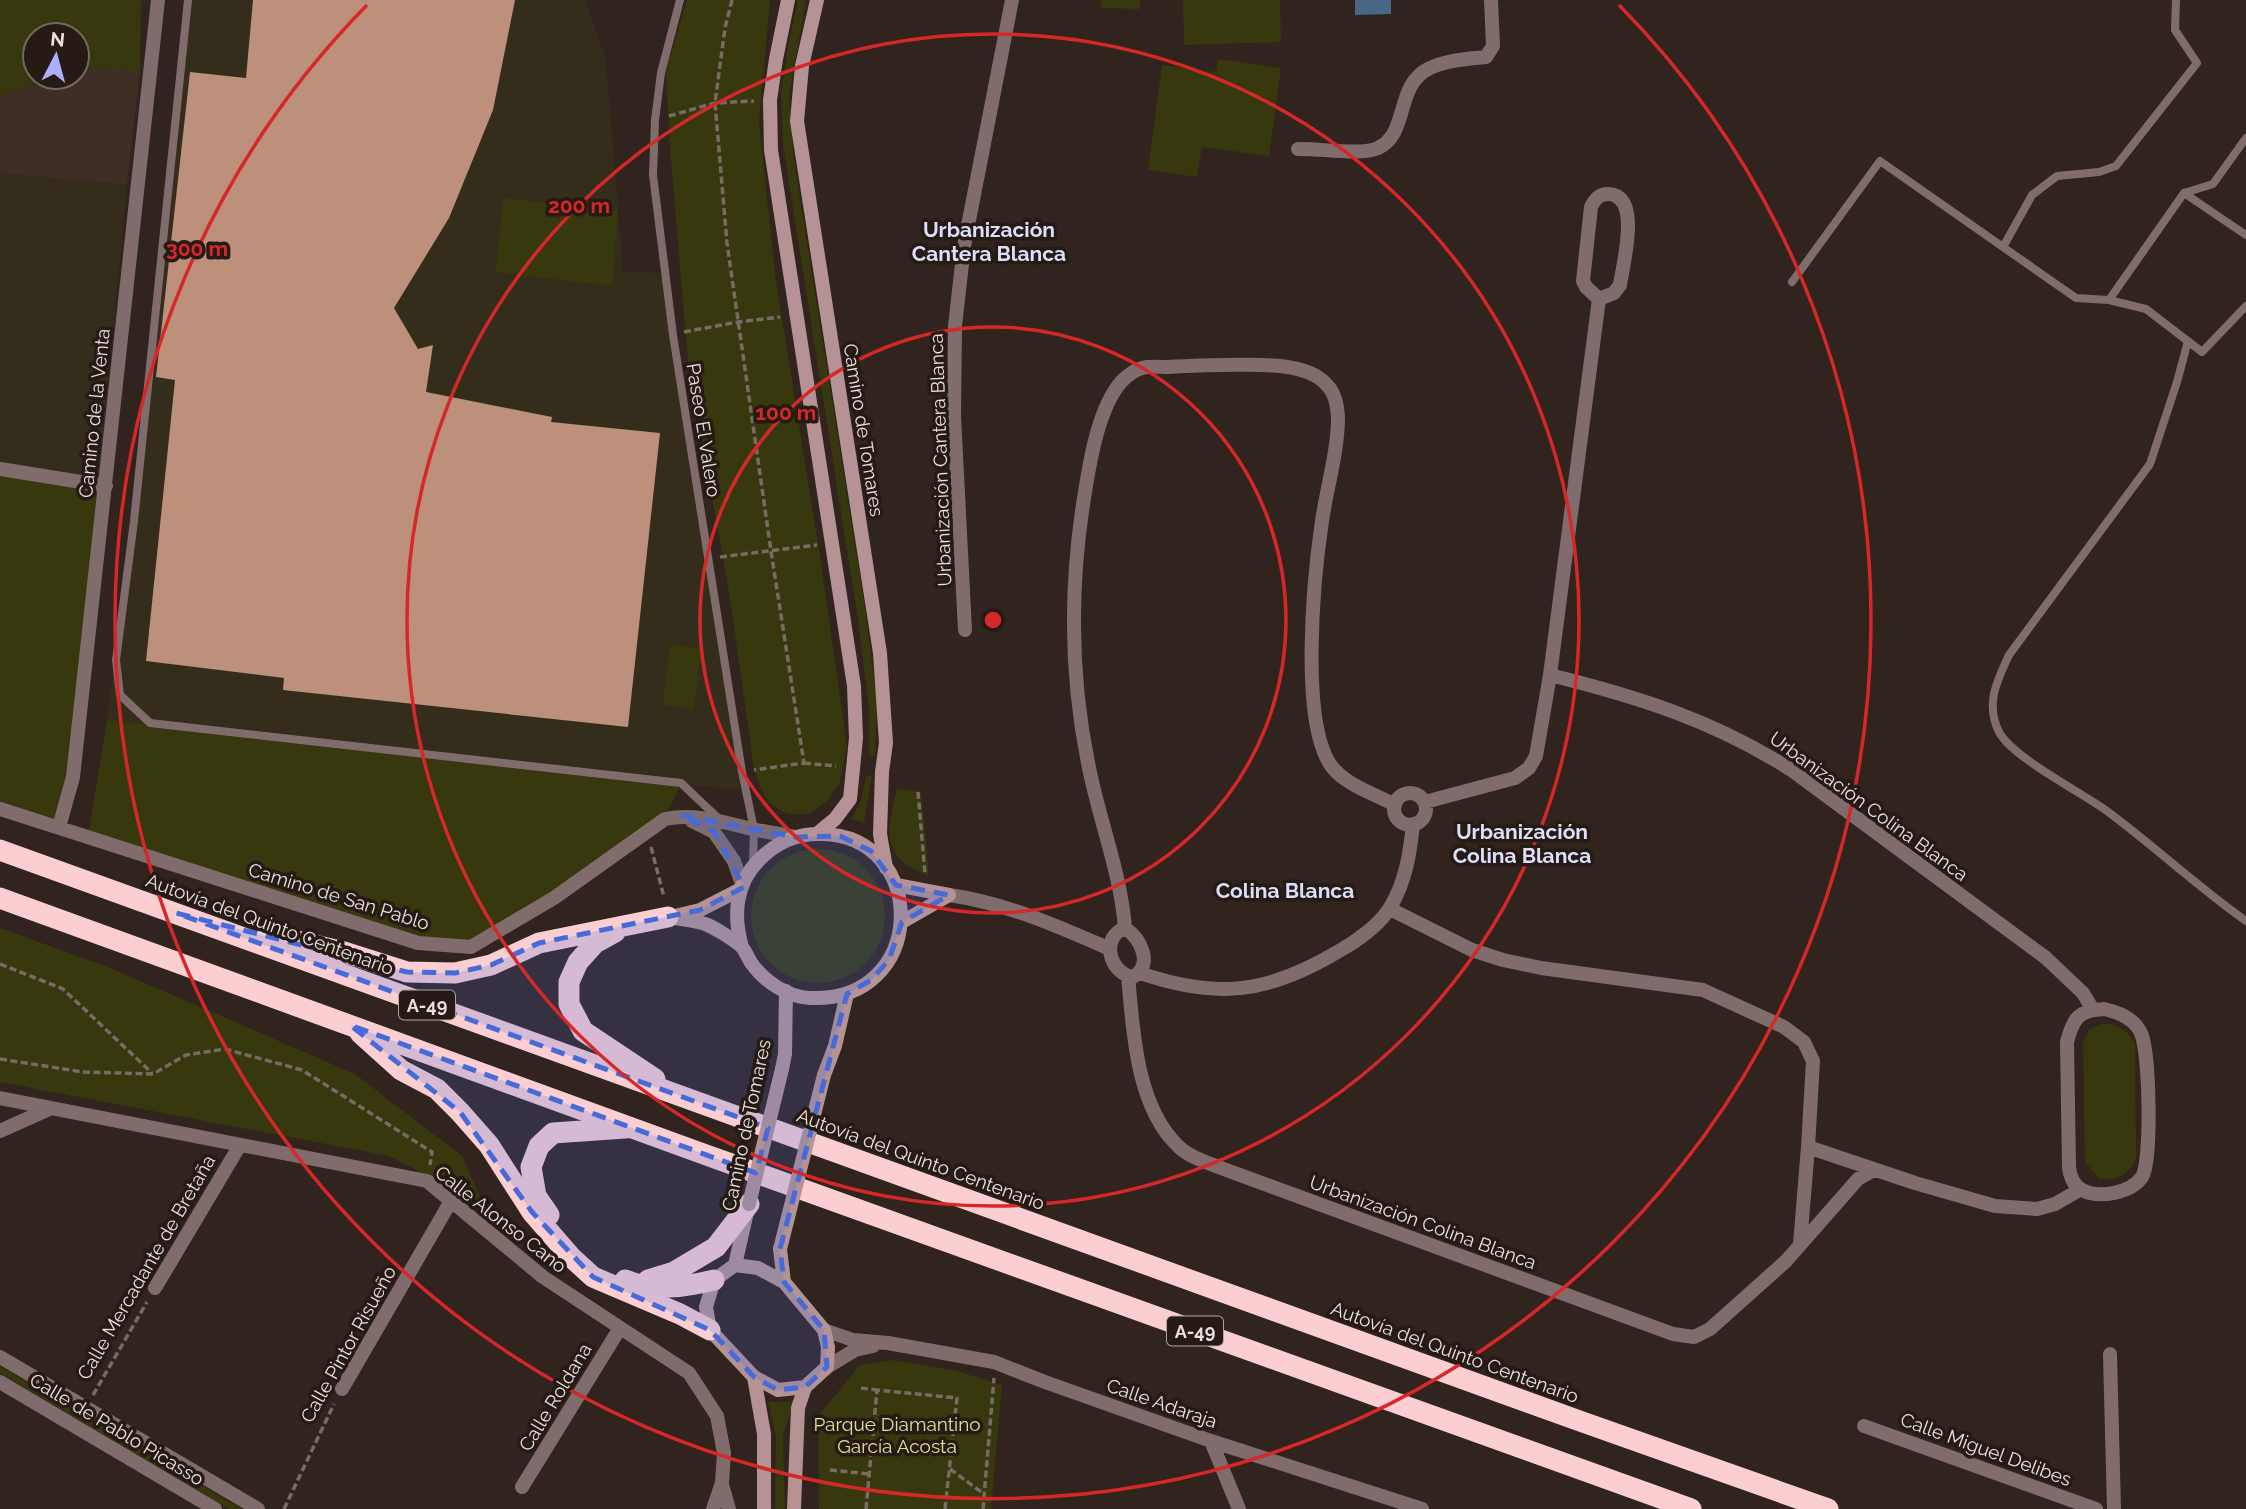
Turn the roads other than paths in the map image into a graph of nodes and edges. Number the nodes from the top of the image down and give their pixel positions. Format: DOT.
graph roads {
  1 [pos="158,0"];
  2 [pos="188,0"];
  3 [pos="680,0"];
  4 [pos="788,0"];
  5 [pos="817,0"];
  6 [pos="1012,0"];
  7 [pos="1491,0"];
  8 [pos="2176,0"];
  9 [pos="2246,138"];
  10 [pos="1298,149"];
  11 [pos="2184,193"];
  12 [pos="2246,235"];
  13 [pos="2003,247"];
  14 [pos="1792,282"];
  15 [pos="1600,299"];
  16 [pos="2109,300"];
  17 [pos="2246,306"];
  18 [pos="2188,341"];
  19 [pos="0,470"];
  20 [pos="106,486"];
  21 [pos="965,630"];
  22 [pos="1550,675"];
  23 [pos="1425,802"];
  24 [pos="1395,805"];
  25 [pos="0,808"];
  26 [pos="681,816"];
  27 [pos="720,820"];
  28 [pos="1413,824"];
  29 [pos="59,827"];
  30 [pos="754,829"];
  31 [pos="818,833"];
  32 [pos="795,837"];
  33 [pos="0,850"];
  34 [pos="753,865"];
  35 [pos="886,868"];
  36 [pos="896,885"];
  37 [pos="742,886"];
  38 [pos="949,895"];
  39 [pos="0,898"];
  40 [pos="1390,909"];
  41 [pos="176,913"];
  42 [pos="668,917"];
  43 [pos="2246,921"];
  44 [pos="902,922"];
  45 [pos="629,924"];
  46 [pos="1125,928"];
  47 [pos="742,947"];
  48 [pos="1110,949"];
  49 [pos="1134,974"];
  50 [pos="786,991"];
  51 [pos="847,994"];
  52 [pos="2093,1010"];
  53 [pos="351,1025"];
  54 [pos="679,1096"];
  55 [pos="0,1098"];
  56 [pos="49,1109"];
  57 [pos="631,1127"];
  58 [pos="0,1131"];
  59 [pos="240,1146"];
  60 [pos="1808,1147"];
  61 [pos="1874,1170"];
  62 [pos="2081,1189"];
  63 [pos="451,1201"];
  64 [pos="749,1204"];
  65 [pos="1800,1244"];
  66 [pos="735,1265"];
  67 [pos="714,1280"];
  68 [pos="784,1282"];
  69 [pos="633,1284"];
  70 [pos="155,1288"];
  71 [pos="620,1328"];
  72 [pos="710,1330"];
  73 [pos="824,1330"];
  74 [pos="888,1343"];
  75 [pos="2110,1354"];
  76 [pos="0,1357"];
  77 [pos="827,1367"];
  78 [pos="754,1377"];
  79 [pos="0,1382"];
  80 [pos="805,1387"];
  81 [pos="342,1389"];
  82 [pos="1864,1426"];
  83 [pos="1211,1441"];
  84 [pos="722,1483"];
  85 [pos="522,1488"];
  86 [pos="215,1509"];
  87 [pos="258,1509"];
  88 [pos="713,1509"];
  89 [pos="729,1509"];
  90 [pos="764,1509"];
  91 [pos="794,1509"];
  92 [pos="1239,1509"];
  93 [pos="1422,1509"];
  94 [pos="1691,1509"];
  95 [pos="1828,1509"];
  96 [pos="2096,1509"];
  97 [pos="2114,1509"];
  1 -- 20 [label="street, Camino de la Venta"];
  2 -- 27 [label="lane"];
  3 -- 30 [label="lane, Paseo El Valero"];
  4 -- 31 [label="street"];
  5 -- 35 [label="street, Camino de Tomares"];
  6 -- 21 [label="street, Urbanización Cantera Blanca"];
  7 -- 10 [label="street"];
  8 -- 13 [label="lane"];
  9 -- 11 [label="lane"];
  11 -- 12 [label="lane"];
  11 -- 16 [label="lane"];
  13 -- 14 [label="lane"];
  13 -- 16 [label="lane"];
  15 -- 15 [label="street"];
  15 -- 22 [label="street"];
  16 -- 18 [label="lane"];
  17 -- 18 [label="lane"];
  18 -- 43 [label="lane"];
  19 -- 20 [label="street"];
  20 -- 29 [label="street, Camino de la Venta"];
  22 -- 23 [label="street"];
  22 -- 52 [label="street, Urbanización Colina Blanca"];
  23 -- 24 [label="street"];
  23 -- 28 [label="street"];
  24 -- 28 [label="street"];
  24 -- 46 [label="street"];
  25 -- 29 [label="street, Camino de San Pablo"];
  26 -- 27 [label="street, Camino de San Pablo"];
  26 -- 29 [label="street, Camino de San Pablo"];
  26 -- 37 [label="street"];
  27 -- 30 [label="street, Camino de San Pablo"];
  28 -- 40 [label="street"];
  30 -- 32 [label="street, Camino de San Pablo"];
  30 -- 34 [label="lane, Paseo El Valero"];
  31 -- 32 [label="street"];
  31 -- 35 [label="street"];
  32 -- 34 [label="street"];
  33 -- 41 [label="highway, Autovía del Quinto Centenario / A-49"];
  34 -- 37 [label="street"];
  35 -- 36 [label="street"];
  36 -- 38 [label="street"];
  36 -- 44 [label="street"];
  37 -- 42 [label="street"];
  37 -- 47 [label="street"];
  38 -- 44 [label="street"];
  38 -- 48 [label="street"];
  39 -- 53 [label="highway, A-49"];
  40 -- 49 [label="street"];
  40 -- 60 [label="street"];
  41 -- 45 [label="highway"];
  41 -- 54 [label="highway, Autovía del Quinto Centenario / A-49"];
  42 -- 45 [label="highway"];
  42 -- 47 [label="street"];
  44 -- 51 [label="street"];
  45 -- 54 [label="highway"];
  46 -- 48 [label="street"];
  46 -- 49 [label="street"];
  47 -- 50 [label="street"];
  48 -- 49 [label="street"];
  49 -- 65 [label="street, Urbanización Colina Blanca"];
  50 -- 51 [label="street"];
  50 -- 64 [label="street, Camino de Tomares, bridge"];
  51 -- 68 [label="street, bridge"];
  52 -- 62 [label="street"];
  52 -- 62 [label="street"];
  53 -- 57 [label="highway, A-49"];
  53 -- 72 [label="highway"];
  54 -- 95 [label="highway, Autovía del Quinto Centenario / A-49"];
  55 -- 56 [label="street, Calle Alonso Cano"];
  56 -- 58 [label="street"];
  56 -- 59 [label="street, Calle Alonso Cano"];
  57 -- 69 [label="highway"];
  57 -- 94 [label="highway, A-49"];
  59 -- 63 [label="street, Calle Alonso Cano"];
  59 -- 70 [label="street, Calle Mercadante de Bretaña"];
  60 -- 61 [label="street"];
  60 -- 65 [label="street"];
  61 -- 62 [label="street"];
  61 -- 65 [label="street, Urbanización Colina Blanca"];
  63 -- 71 [label="street, Calle Alonso Cano"];
  63 -- 81 [label="street, Calle Pintor Risueño"];
  64 -- 66 [label="street, Camino de Tomares"];
  64 -- 69 [label="highway"];
  66 -- 67 [label="street"];
  66 -- 68 [label="street"];
  67 -- 69 [label="highway"];
  67 -- 72 [label="street"];
  68 -- 73 [label="street"];
  71 -- 84 [label="street, Calle Alonso Cano"];
  71 -- 85 [label="street, Calle Roldana"];
  72 -- 78 [label="street"];
  73 -- 74 [label="street, Calle Adaraja"];
  73 -- 77 [label="street"];
  74 -- 77 [label="street"];
  74 -- 83 [label="street, Calle Adaraja"];
  75 -- 97 [label="street"];
  76 -- 87 [label="street, Calle de Pablo Picasso"];
  77 -- 80 [label="street"];
  78 -- 80 [label="street"];
  78 -- 90 [label="street"];
  79 -- 86 [label="street, Calle de Pablo Picasso"];
  80 -- 91 [label="street"];
  82 -- 96 [label="street, Calle Miguel Delibes"];
  83 -- 92 [label="street"];
  83 -- 93 [label="street, Calle Adaraja"];
  84 -- 88 [label="street, Calle Alonso Cano"];
  84 -- 89 [label="street"];
}
